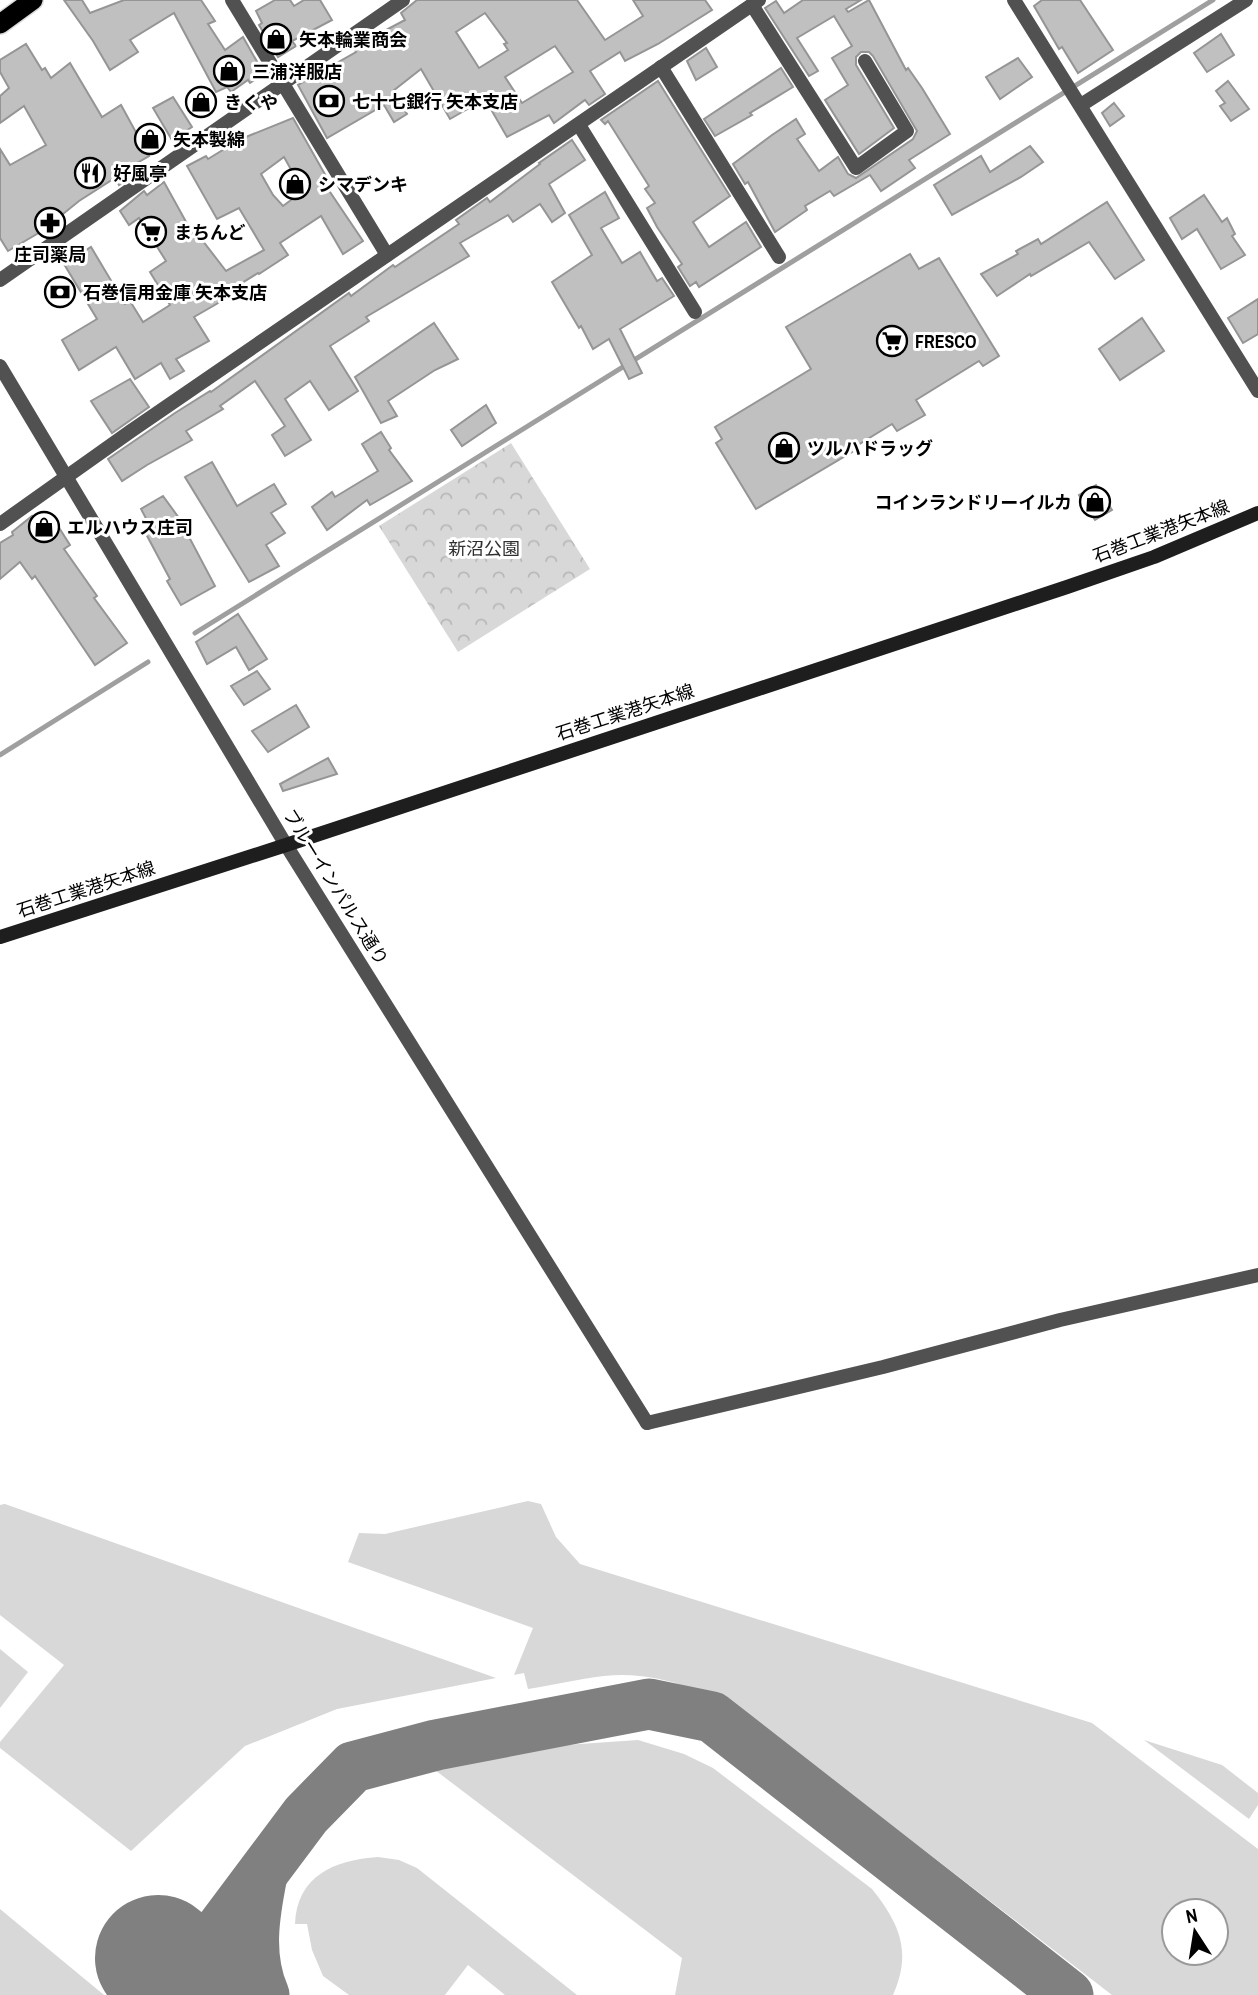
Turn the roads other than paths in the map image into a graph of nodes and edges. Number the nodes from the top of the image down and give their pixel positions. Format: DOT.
graph roads {
  1 [pos="33,0"];
  2 [pos="232,0"];
  3 [pos="403,0"];
  4 [pos="1014,0"];
  5 [pos="1246,0"];
  6 [pos="755,3"];
  7 [pos="0,23"];
  8 [pos="865,61"];
  9 [pos="660,67"];
  10 [pos="282,85"];
  11 [pos="1079,100"];
  12 [pos="579,125"];
  13 [pos="387,255"];
  14 [pos="779,257"];
  15 [pos="0,281"];
  16 [pos="695,312"];
  17 [pos="0,366"];
  18 [pos="1258,391"];
  19 [pos="65,478"];
  20 [pos="1258,513"];
  21 [pos="0,524"];
  22 [pos="286,845"];
  23 [pos="0,937"];
  24 [pos="1258,1275"];
  1 -- 7 [label="highway"];
  2 -- 10 [label="street"];
  3 -- 10 [label="street"];
  4 -- 11 [label="street"];
  5 -- 11 [label="street"];
  6 -- 8 [label="street"];
  6 -- 9 [label="street"];
  9 -- 12 [label="street"];
  9 -- 14 [label="street"];
  10 -- 13 [label="street"];
  10 -- 15 [label="street"];
  11 -- 18 [label="street"];
  12 -- 13 [label="street"];
  12 -- 16 [label="street"];
  13 -- 19 [label="street"];
  17 -- 19 [label="street, ブルーインパルス通り"];
  19 -- 21 [label="street"];
  19 -- 22 [label="street, ブルーインパルス通り"];
  20 -- 22 [label="main road, 石巻工業港矢本線"];
  22 -- 23 [label="main road, 石巻工業港矢本線"];
  22 -- 24 [label="street, ブルーインパルス通り"];
}
